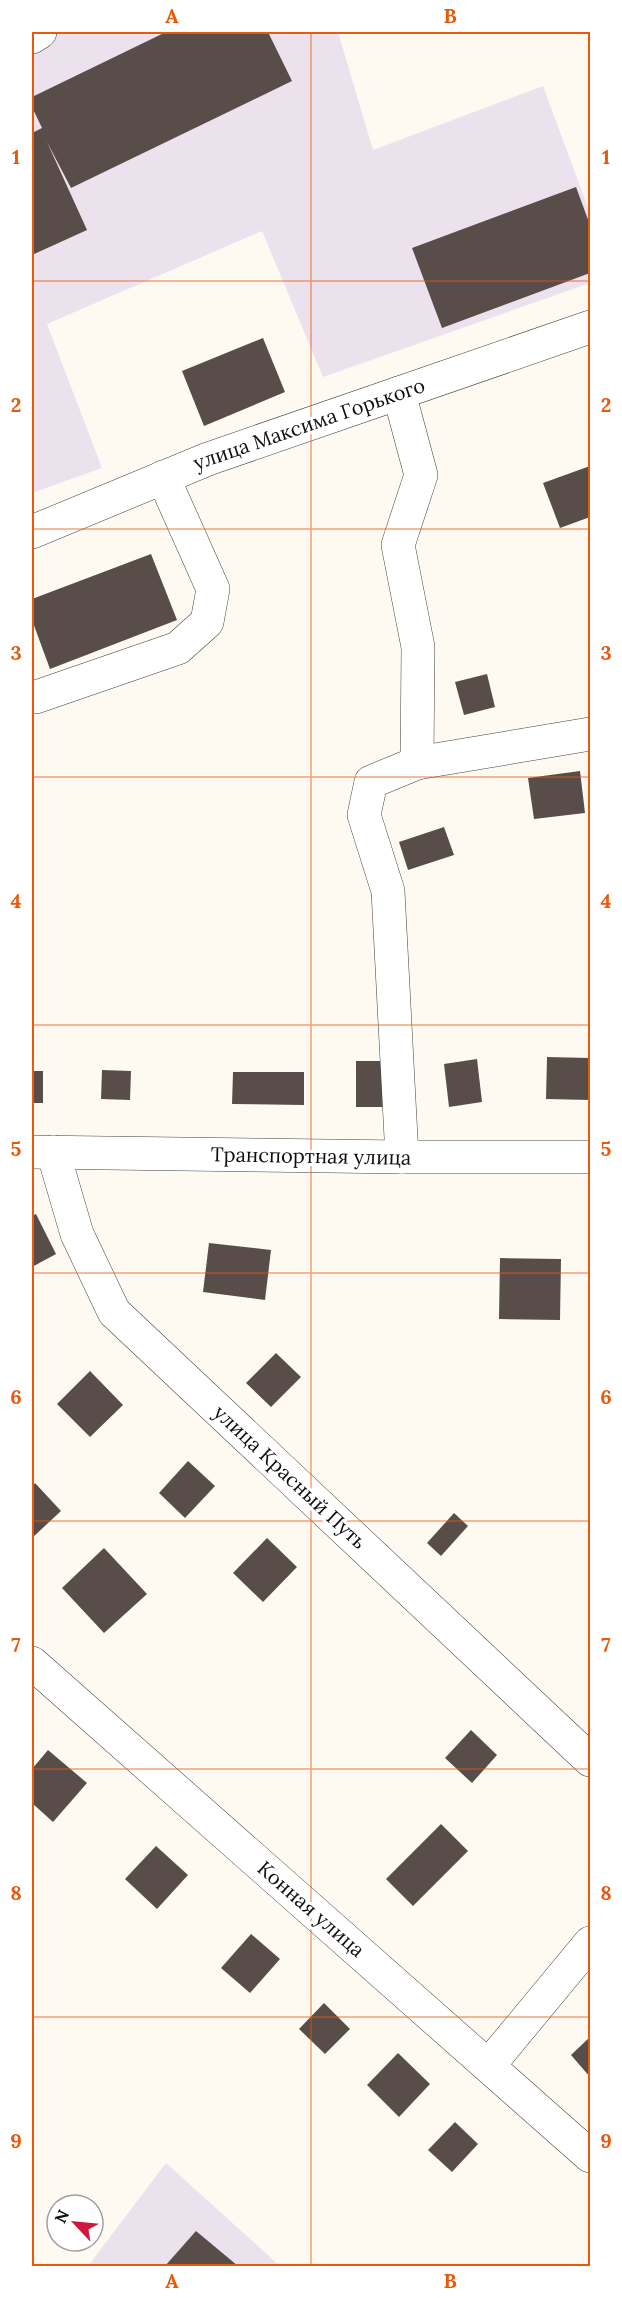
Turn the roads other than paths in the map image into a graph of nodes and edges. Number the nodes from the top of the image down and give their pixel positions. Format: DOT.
graph roads {
  1 [pos="40,32"];
  2 [pos="32,37"];
  3 [pos="591,327"];
  4 [pos="399,393"];
  5 [pos="164,477"];
  6 [pos="32,532"];
  7 [pos="32,697"];
  8 [pos="591,734"];
  9 [pos="417,763"];
  10 [pos="42,1152"];
  11 [pos="402,1157"];
  12 [pos="591,1157"];
  13 [pos="32,1663"];
  14 [pos="591,1760"];
  15 [pos="591,1943"];
  16 [pos="489,2065"];
  17 [pos="591,2157"];
  1 -- 2 [label="street"];
  3 -- 4 [label="street, улица Максима Горького"];
  4 -- 5 [label="street, улица Максима Горького"];
  4 -- 9 [label="street"];
  5 -- 6 [label="street, улица Максима Горького"];
  5 -- 7 [label="street"];
  8 -- 9 [label="street"];
  9 -- 11 [label="street"];
  10 -- 11 [label="street, Транспортная улица"];
  10 -- 14 [label="street, улица Красный Путь"];
  11 -- 12 [label="street, Транспортная улица"];
  13 -- 16 [label="street, Конная улица"];
  15 -- 16 [label="street"];
  16 -- 17 [label="street, Конная улица"];
}
